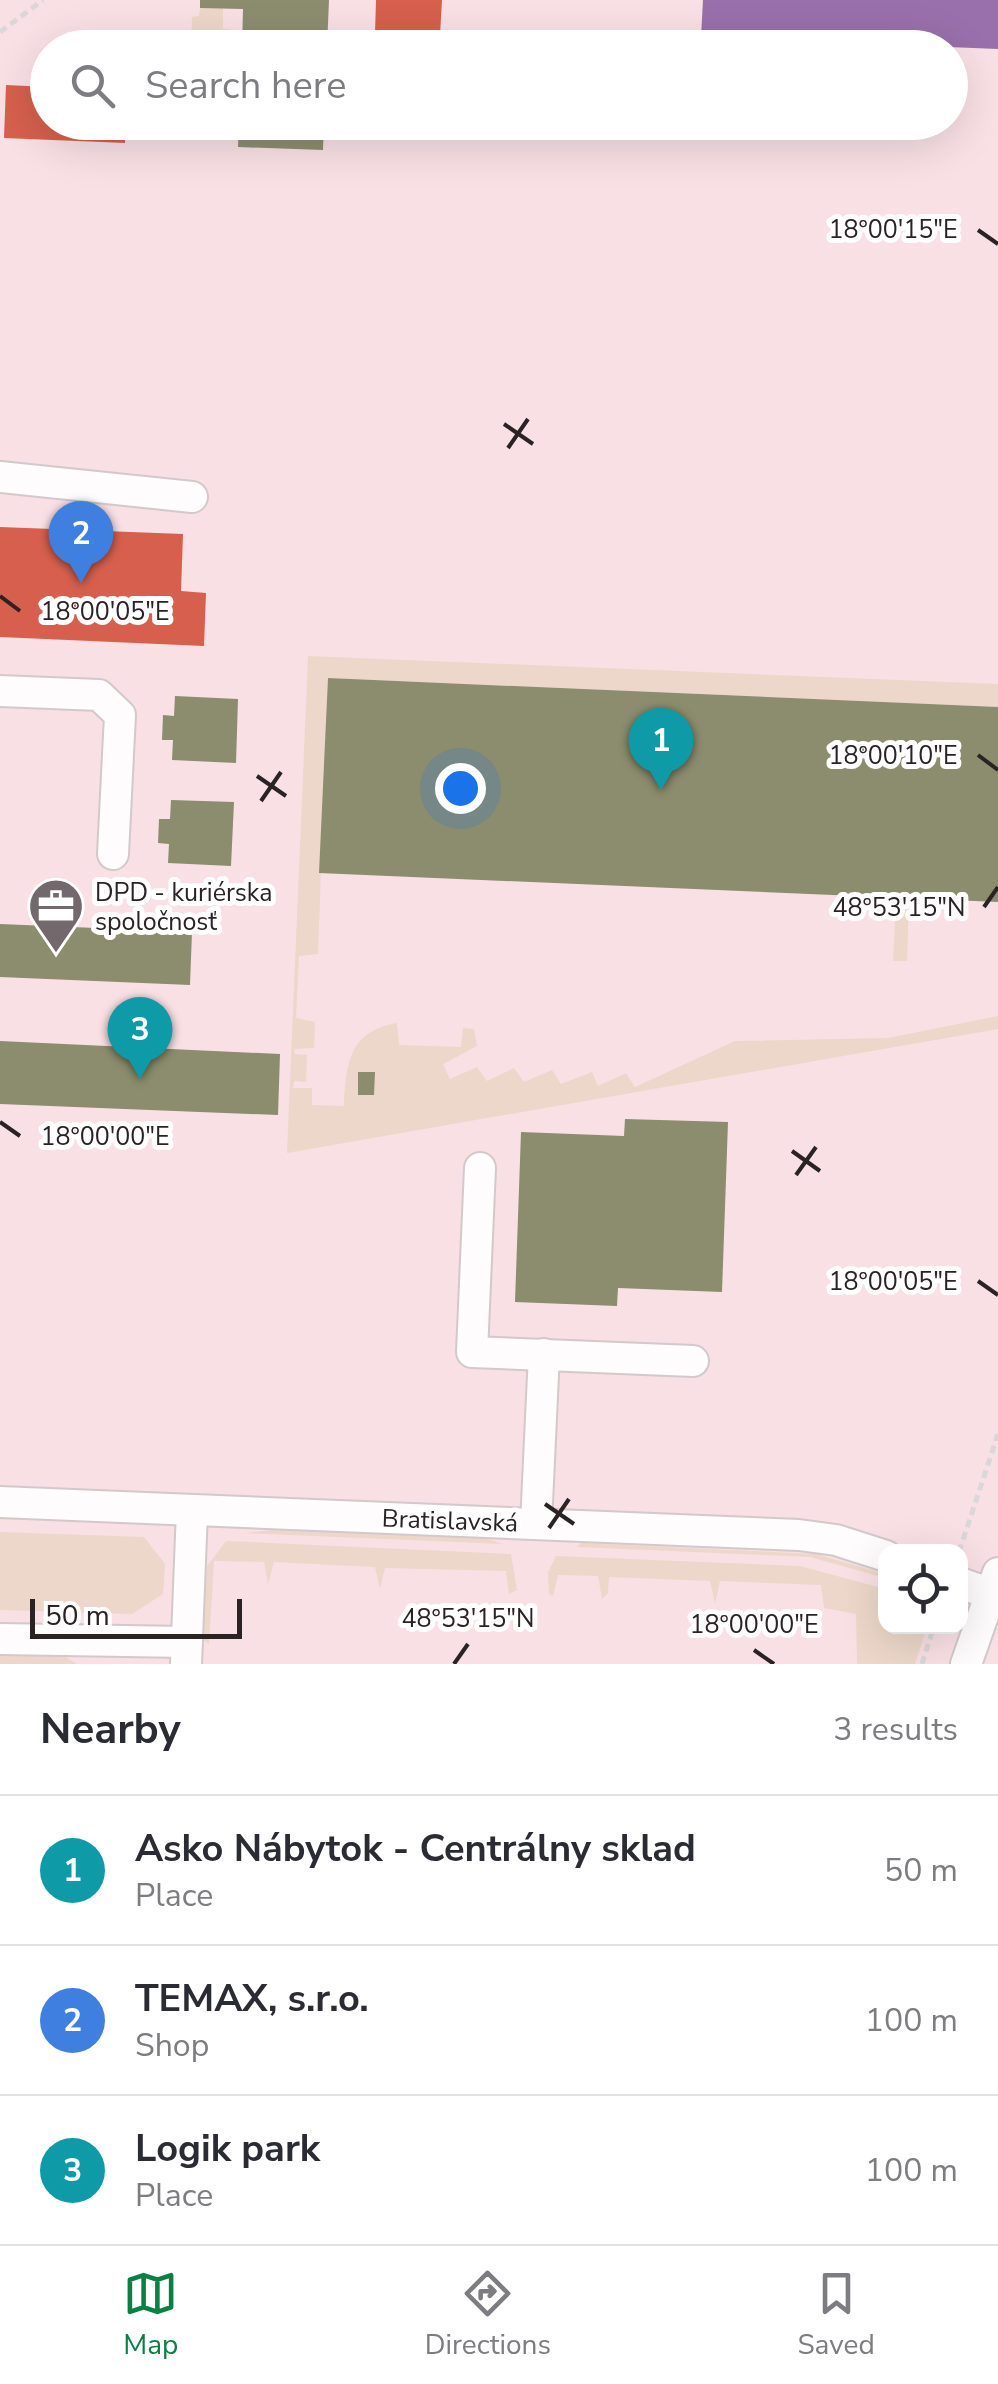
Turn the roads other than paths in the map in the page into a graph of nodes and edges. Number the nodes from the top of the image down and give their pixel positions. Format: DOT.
graph roads {
  1 [pos="0,478"];
  2 [pos="192,497"];
  3 [pos="0,691"];
  4 [pos="113,854"];
  5 [pos="480,1168"];
  6 [pos="544,1354"];
  7 [pos="693,1361"];
  8 [pos="0,1502"];
  9 [pos="192,1510"];
  10 [pos="536,1524"];
  11 [pos="878,1554"];
  12 [pos="968,1583"];
  13 [pos="994,1584"];
  14 [pos="0,1638"];
  15 [pos="110,1654"];
  16 [pos="187,1655"];
  17 [pos="966,1664"];
  1 -- 2 [label="lane"];
  3 -- 4 [label="lane"];
  5 -- 6 [label="lane"];
  6 -- 7 [label="lane"];
  6 -- 10 [label="lane"];
  8 -- 9 [label="lane, Bratislavská"];
  9 -- 10 [label="lane, Bratislavská"];
  9 -- 16 [label="lane"];
  10 -- 11 [label="lane, Bratislavská"];
  12 -- 13 [label="lane"];
  13 -- 17 [label="lane"];
  14 -- 15 [label="lane"];
  15 -- 16 [label="lane"];
}
